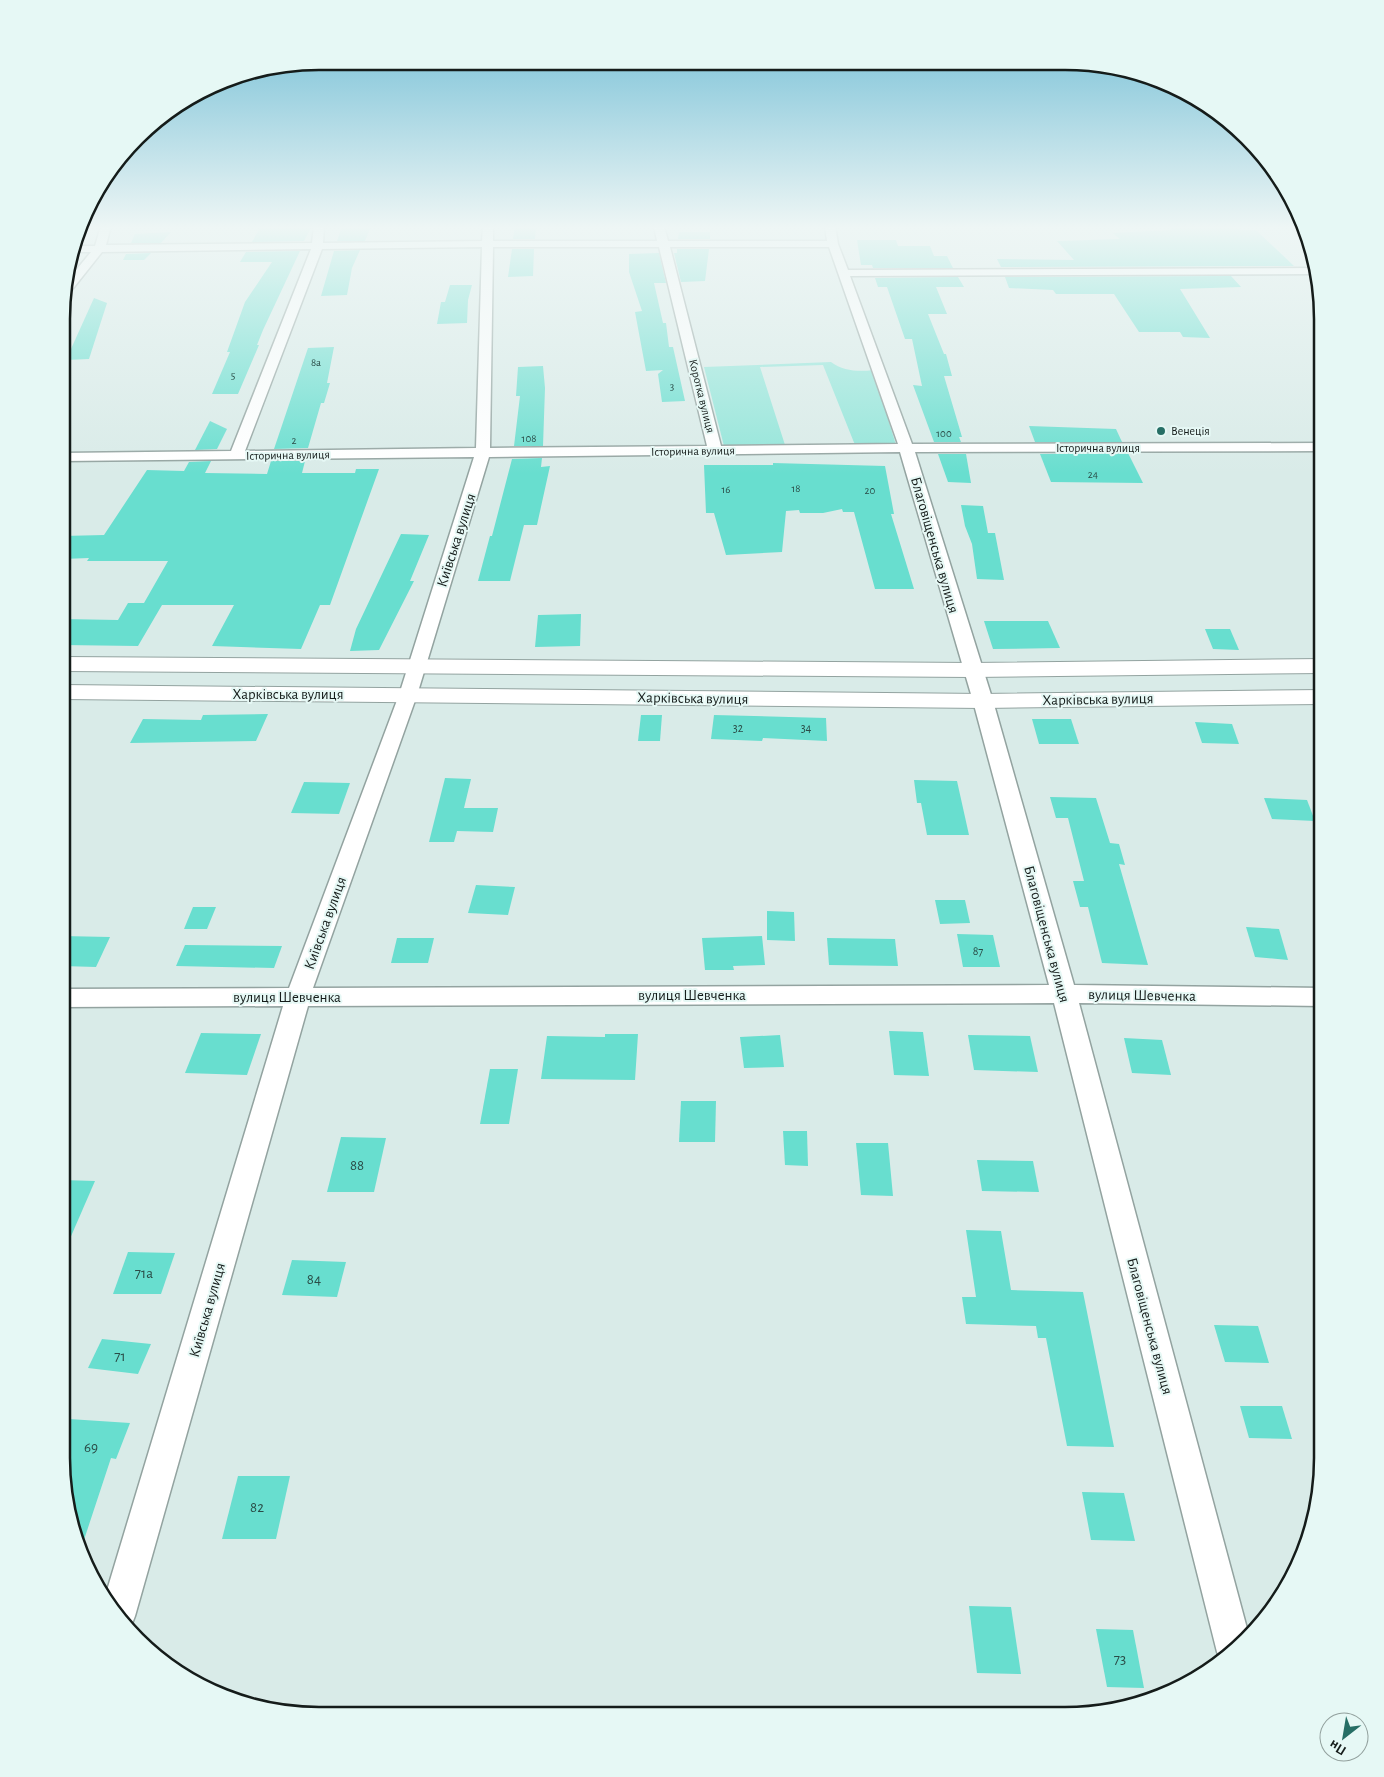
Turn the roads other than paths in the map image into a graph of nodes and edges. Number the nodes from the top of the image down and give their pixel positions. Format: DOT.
graph roads {
  1 [pos="293,309"];
  2 [pos="487,309"];
  3 [pos="681,309"];
  4 [pos="857,309"];
  5 [pos="1314,447"];
  6 [pos="906,448"];
  7 [pos="715,450"];
  8 [pos="483,453"];
  9 [pos="236,456"];
  10 [pos="70,457"];
  11 [pos="70,664"];
  12 [pos="1314,666"];
  13 [pos="415,667"];
  14 [pos="972,670"];
  15 [pos="70,692"];
  16 [pos="408,695"];
  17 [pos="1314,698"];
  18 [pos="983,700"];
  19 [pos="1064,994"];
  20 [pos="298,997"];
  21 [pos="1314,997"];
  22 [pos="70,998"];
  23 [pos="119,1608"];
  24 [pos="1232,1642"];
  1 -- 9 [label="street"];
  2 -- 8 [label="street, Київська вулиця"];
  3 -- 7 [label="street, Коротка вулиця"];
  4 -- 6 [label="street, Благовіщенська вулиця"];
  5 -- 6 [label="street, Історична вулиця"];
  6 -- 7 [label="street, Історична вулиця"];
  6 -- 14 [label="street, Благовіщенська вулиця"];
  7 -- 8 [label="street, Історична вулиця"];
  8 -- 9 [label="street, Історична вулиця"];
  8 -- 13 [label="street, Київська вулиця"];
  9 -- 10 [label="street, Історична вулиця"];
  11 -- 13 [label="street, Харківська вулиця"];
  12 -- 14 [label="street, Харківська вулиця"];
  13 -- 14 [label="street, Харківська вулиця"];
  13 -- 16 [label="street, Київська вулиця"];
  14 -- 18 [label="street, Благовіщенська вулиця"];
  15 -- 16 [label="street, Харківська вулиця"];
  16 -- 18 [label="street, Харківська вулиця"];
  16 -- 20 [label="street, Київська вулиця"];
  17 -- 18 [label="street, Харківська вулиця"];
  18 -- 19 [label="street, Благовіщенська вулиця"];
  19 -- 20 [label="street, вулиця Шевченка"];
  19 -- 21 [label="street, вулиця Шевченка"];
  19 -- 24 [label="street, Благовіщенська вулиця"];
  20 -- 22 [label="street, вулиця Шевченка"];
  20 -- 23 [label="street, Київська вулиця"];
}
